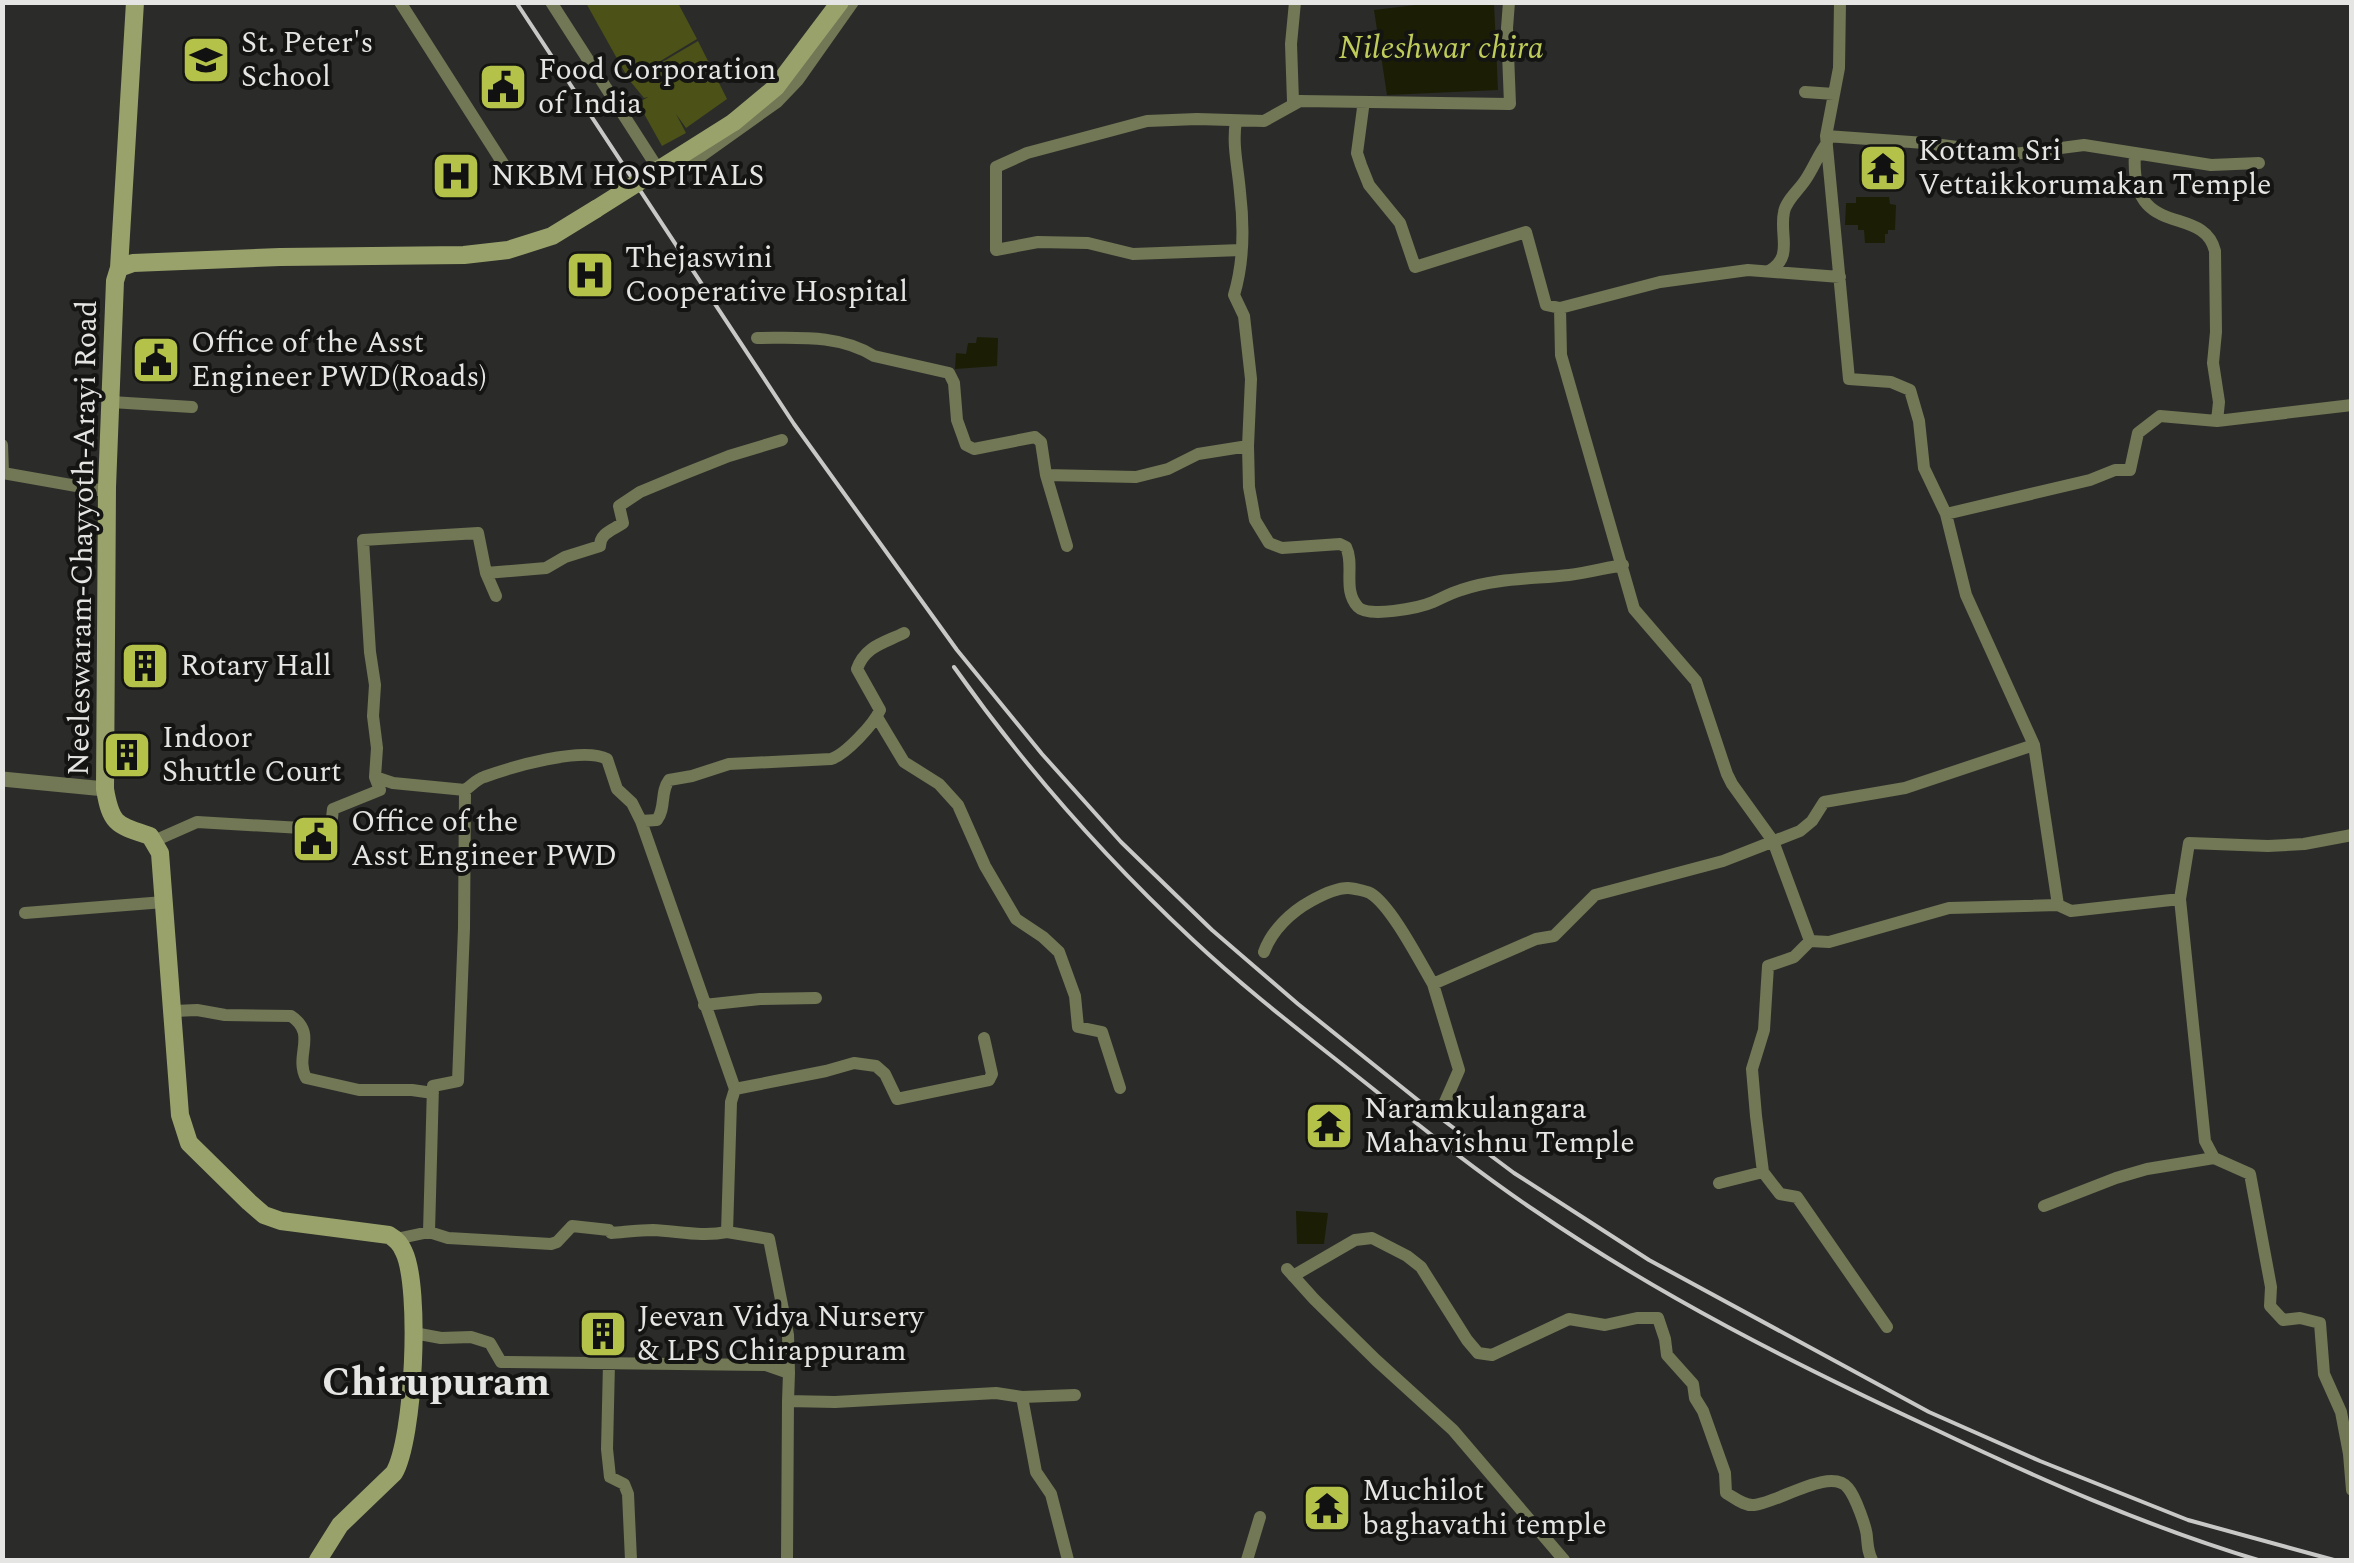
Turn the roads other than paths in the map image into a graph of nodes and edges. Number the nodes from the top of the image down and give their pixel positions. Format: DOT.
graph roads {
  1 [pos="135,2"];
  2 [pos="400,2"];
  3 [pos="550,2"];
  4 [pos="840,2"];
  5 [pos="853,2"];
  6 [pos="1295,2"];
  7 [pos="1509,2"];
  8 [pos="1840,2"];
  9 [pos="1805,92"];
  10 [pos="1834,94"];
  11 [pos="1300,102"];
  12 [pos="1361,103"];
  13 [pos="1236,120"];
  14 [pos="1826,140"];
  15 [pos="2135,153"];
  16 [pos="2259,164"];
  17 [pos="504,165"];
  18 [pos="1241,250"];
  19 [pos="119,268"];
  20 [pos="1768,272"];
  21 [pos="1840,277"];
  22 [pos="1560,308"];
  23 [pos="757,338"];
  24 [pos="111,402"];
  25 [pos="2352,405"];
  26 [pos="192,407"];
  27 [pos="2217,421"];
  28 [pos="782,440"];
  29 [pos="2,444"];
  30 [pos="1248,446"];
  31 [pos="1046,475"];
  32 [pos="107,487"];
  33 [pos="1946,514"];
  34 [pos="1067,546"];
  35 [pos="1623,564"];
  36 [pos="486,574"];
  37 [pos="496,596"];
  38 [pos="904,633"];
  39 [pos="877,717"];
  40 [pos="2034,745"];
  41 [pos="375,777"];
  42 [pos="2,779"];
  43 [pos="105,789"];
  44 [pos="466,790"];
  45 [pos="641,821"];
  46 [pos="2352,835"];
  47 [pos="154,841"];
  48 [pos="1772,841"];
  49 [pos="2180,900"];
  50 [pos="164,902"];
  51 [pos="2058,905"];
  52 [pos="24,913"];
  53 [pos="1810,941"];
  54 [pos="1264,952"];
  55 [pos="1433,984"];
  56 [pos="816,998"];
  57 [pos="704,1005"];
  58 [pos="174,1011"];
  59 [pos="984,1038"];
  60 [pos="1120,1088"];
  61 [pos="735,1090"];
  62 [pos="433,1094"];
  63 [pos="1445,1102"];
  64 [pos="2214,1158"];
  65 [pos="1764,1172"];
  66 [pos="1718,1184"];
  67 [pos="2044,1206"];
  68 [pos="429,1232"];
  69 [pos="727,1232"];
  70 [pos="396,1238"];
  71 [pos="1886,1327"];
  72 [pos="414,1333"];
  73 [pos="609,1363"];
  74 [pos="789,1373"];
  75 [pos="1075,1395"];
  76 [pos="1022,1397"];
  77 [pos="788,1401"];
  78 [pos="2352,1490"];
  79 [pos="1260,1517"];
  80 [pos="318,1560"];
  81 [pos="631,1560"];
  82 [pos="787,1560"];
  83 [pos="1068,1560"];
  84 [pos="1248,1560"];
  85 [pos="1564,1560"];
  86 [pos="1872,1560"];
  1 -- 19 [label="main road, Neeleswaram-Chayyoth-Arayi Road"];
  2 -- 17 [label="street"];
  3 -- 5 [label="street"];
  4 -- 19 [label="main road, bridge"];
  6 -- 11 [label="street"];
  7 -- 12 [label="street"];
  8 -- 10 [label="street"];
  9 -- 10 [label="street"];
  10 -- 14 [label="street"];
  11 -- 12 [label="street"];
  11 -- 13 [label="street"];
  12 -- 22 [label="street"];
  13 -- 18 [label="street"];
  13 -- 18 [label="street"];
  14 -- 15 [label="street"];
  14 -- 20 [label="street"];
  14 -- 21 [label="street"];
  15 -- 16 [label="street"];
  15 -- 27 [label="street"];
  18 -- 30 [label="street"];
  19 -- 24 [label="main road, Neeleswaram-Chayyoth-Arayi Road"];
  20 -- 21 [label="street"];
  20 -- 22 [label="street"];
  21 -- 33 [label="street"];
  22 -- 35 [label="street"];
  23 -- 31 [label="street"];
  24 -- 26 [label="street"];
  24 -- 32 [label="main road, Neeleswaram-Chayyoth-Arayi Road"];
  25 -- 27 [label="street"];
  27 -- 33 [label="street"];
  28 -- 36 [label="street"];
  29 -- 32 [label="street"];
  30 -- 31 [label="street"];
  30 -- 35 [label="street"];
  31 -- 34 [label="street"];
  32 -- 43 [label="main road, Neeleswaram-Chayyoth-Arayi Road"];
  33 -- 40 [label="street"];
  35 -- 48 [label="street"];
  36 -- 37 [label="street"];
  36 -- 41 [label="street"];
  38 -- 39 [label="street"];
  39 -- 45 [label="street"];
  39 -- 60 [label="street"];
  40 -- 48 [label="street"];
  40 -- 51 [label="street"];
  41 -- 44 [label="street"];
  41 -- 47 [label="street"];
  42 -- 43 [label="street"];
  43 -- 47 [label="main road, Neeleswaram-Chayyoth-Arayi Road"];
  44 -- 45 [label="street"];
  44 -- 62 [label="street"];
  45 -- 57 [label="street"];
  46 -- 49 [label="street"];
  47 -- 50 [label="main road"];
  48 -- 53 [label="street"];
  48 -- 55 [label="street"];
  49 -- 51 [label="street"];
  49 -- 64 [label="street"];
  50 -- 52 [label="street"];
  50 -- 58 [label="main road"];
  51 -- 53 [label="street"];
  53 -- 65 [label="street"];
  54 -- 55 [label="street"];
  55 -- 63 [label="street"];
  56 -- 57 [label="street"];
  57 -- 61 [label="street"];
  58 -- 62 [label="street"];
  58 -- 70 [label="main road"];
  59 -- 61 [label="street"];
  61 -- 69 [label="street"];
  62 -- 68 [label="street"];
  64 -- 67 [label="street"];
  64 -- 78 [label="street"];
  65 -- 66 [label="street"];
  65 -- 71 [label="street"];
  68 -- 69 [label="street"];
  68 -- 70 [label="street"];
  69 -- 74 [label="street"];
  70 -- 72 [label="main road"];
  72 -- 73 [label="street"];
  72 -- 80 [label="main road"];
  73 -- 74 [label="street"];
  73 -- 81 [label="street"];
  74 -- 77 [label="street"];
  75 -- 76 [label="street"];
  76 -- 77 [label="street"];
  76 -- 83 [label="street"];
  77 -- 82 [label="street"];
  79 -- 84 [label="street"];
  85 -- 86 [label="street"];
}
